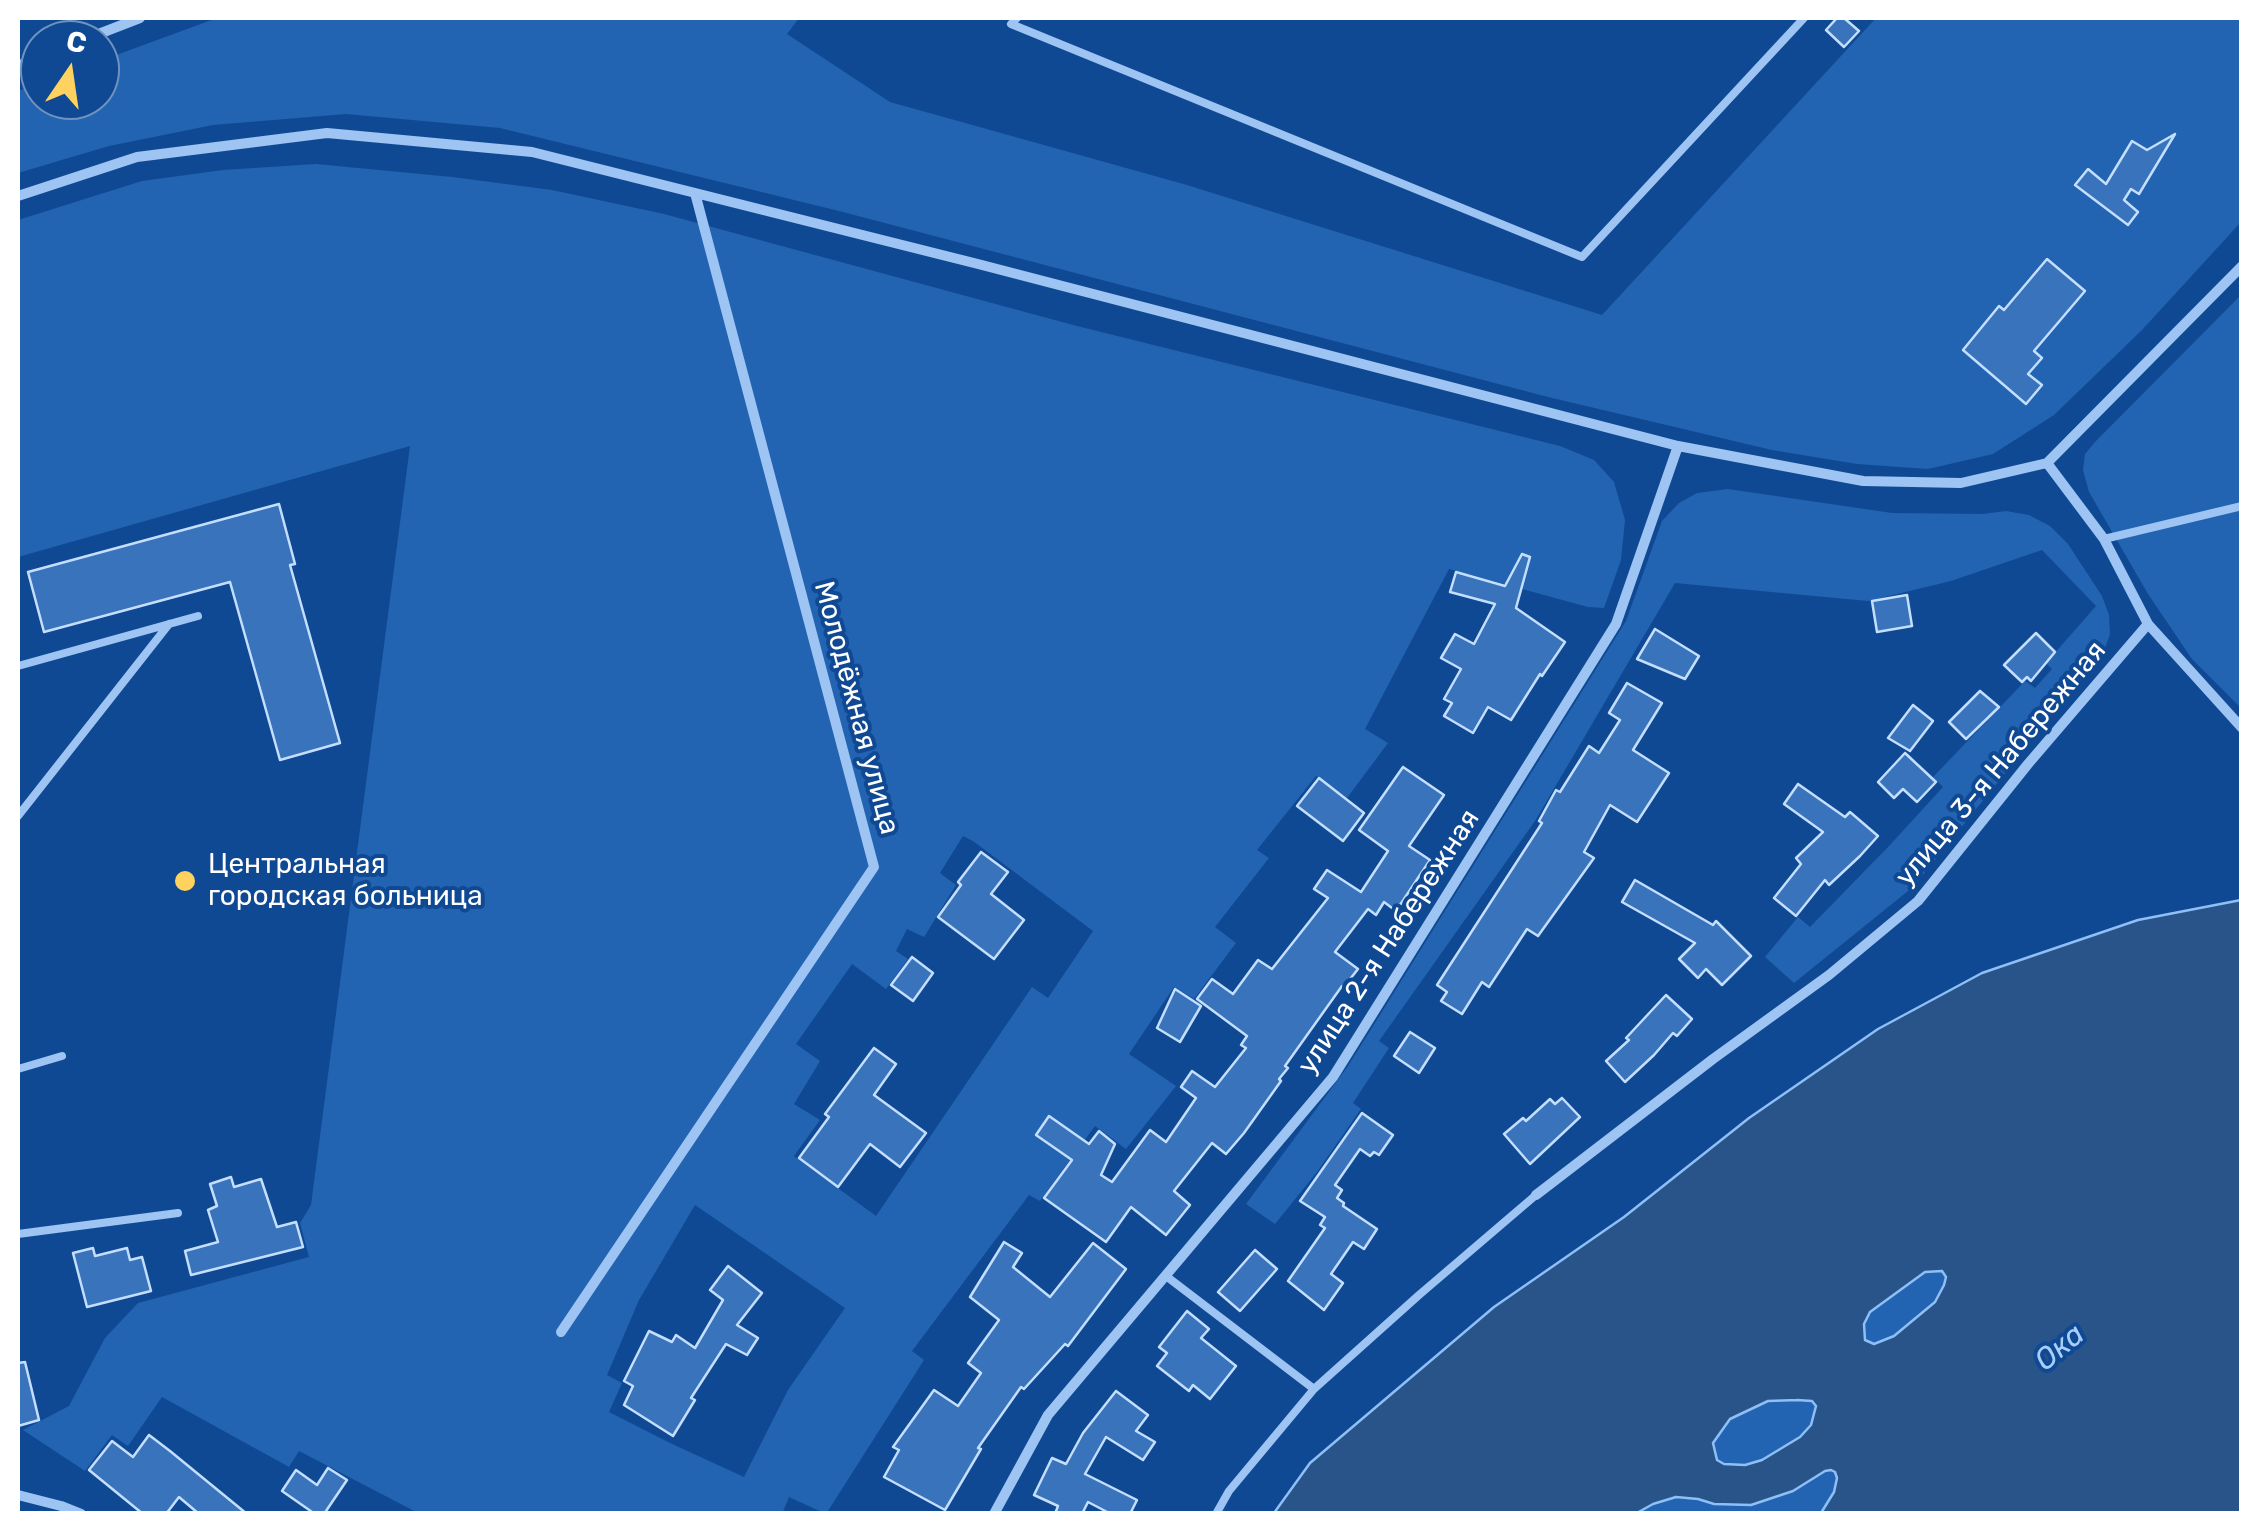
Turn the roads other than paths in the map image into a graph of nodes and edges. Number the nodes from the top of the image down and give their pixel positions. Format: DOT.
graph roads {
  1 [pos="1017,18"];
  2 [pos="1804,18"];
  3 [pos="695,193"];
  4 [pos="18,196"];
  5 [pos="2242,266"];
  6 [pos="1678,446"];
  7 [pos="2047,463"];
  8 [pos="2242,506"];
  9 [pos="2104,540"];
  10 [pos="198,616"];
  11 [pos="169,624"];
  12 [pos="2148,624"];
  13 [pos="18,666"];
  14 [pos="2242,728"];
  15 [pos="18,816"];
  16 [pos="62,1056"];
  17 [pos="18,1068"];
  18 [pos="1536,1195"];
  19 [pos="178,1213"];
  20 [pos="18,1234"];
  21 [pos="1166,1276"];
  22 [pos="560,1332"];
  23 [pos="1314,1389"];
  24 [pos="18,1495"];
  25 [pos="80,1514"];
  26 [pos="994,1514"];
  27 [pos="1216,1514"];
  1 -- 2 [label="lane"];
  3 -- 4 [label="street"];
  3 -- 6 [label="street"];
  3 -- 22 [label="street, Молодёжная улица"];
  5 -- 7 [label="street"];
  6 -- 7 [label="street"];
  6 -- 21 [label="street, улица 2-я Набережная"];
  7 -- 9 [label="street"];
  8 -- 9 [label="lane"];
  9 -- 12 [label="street"];
  10 -- 11 [label="lane"];
  11 -- 13 [label="lane"];
  11 -- 15 [label="lane"];
  12 -- 14 [label="street"];
  12 -- 18 [label="street, улица 3-я Набережная"];
  16 -- 17 [label="lane"];
  18 -- 23 [label="lane"];
  19 -- 20 [label="lane"];
  21 -- 23 [label="lane"];
  21 -- 26 [label="street, улица 2-я Набережная"];
  23 -- 27 [label="lane"];
  24 -- 25 [label="street"];
}
